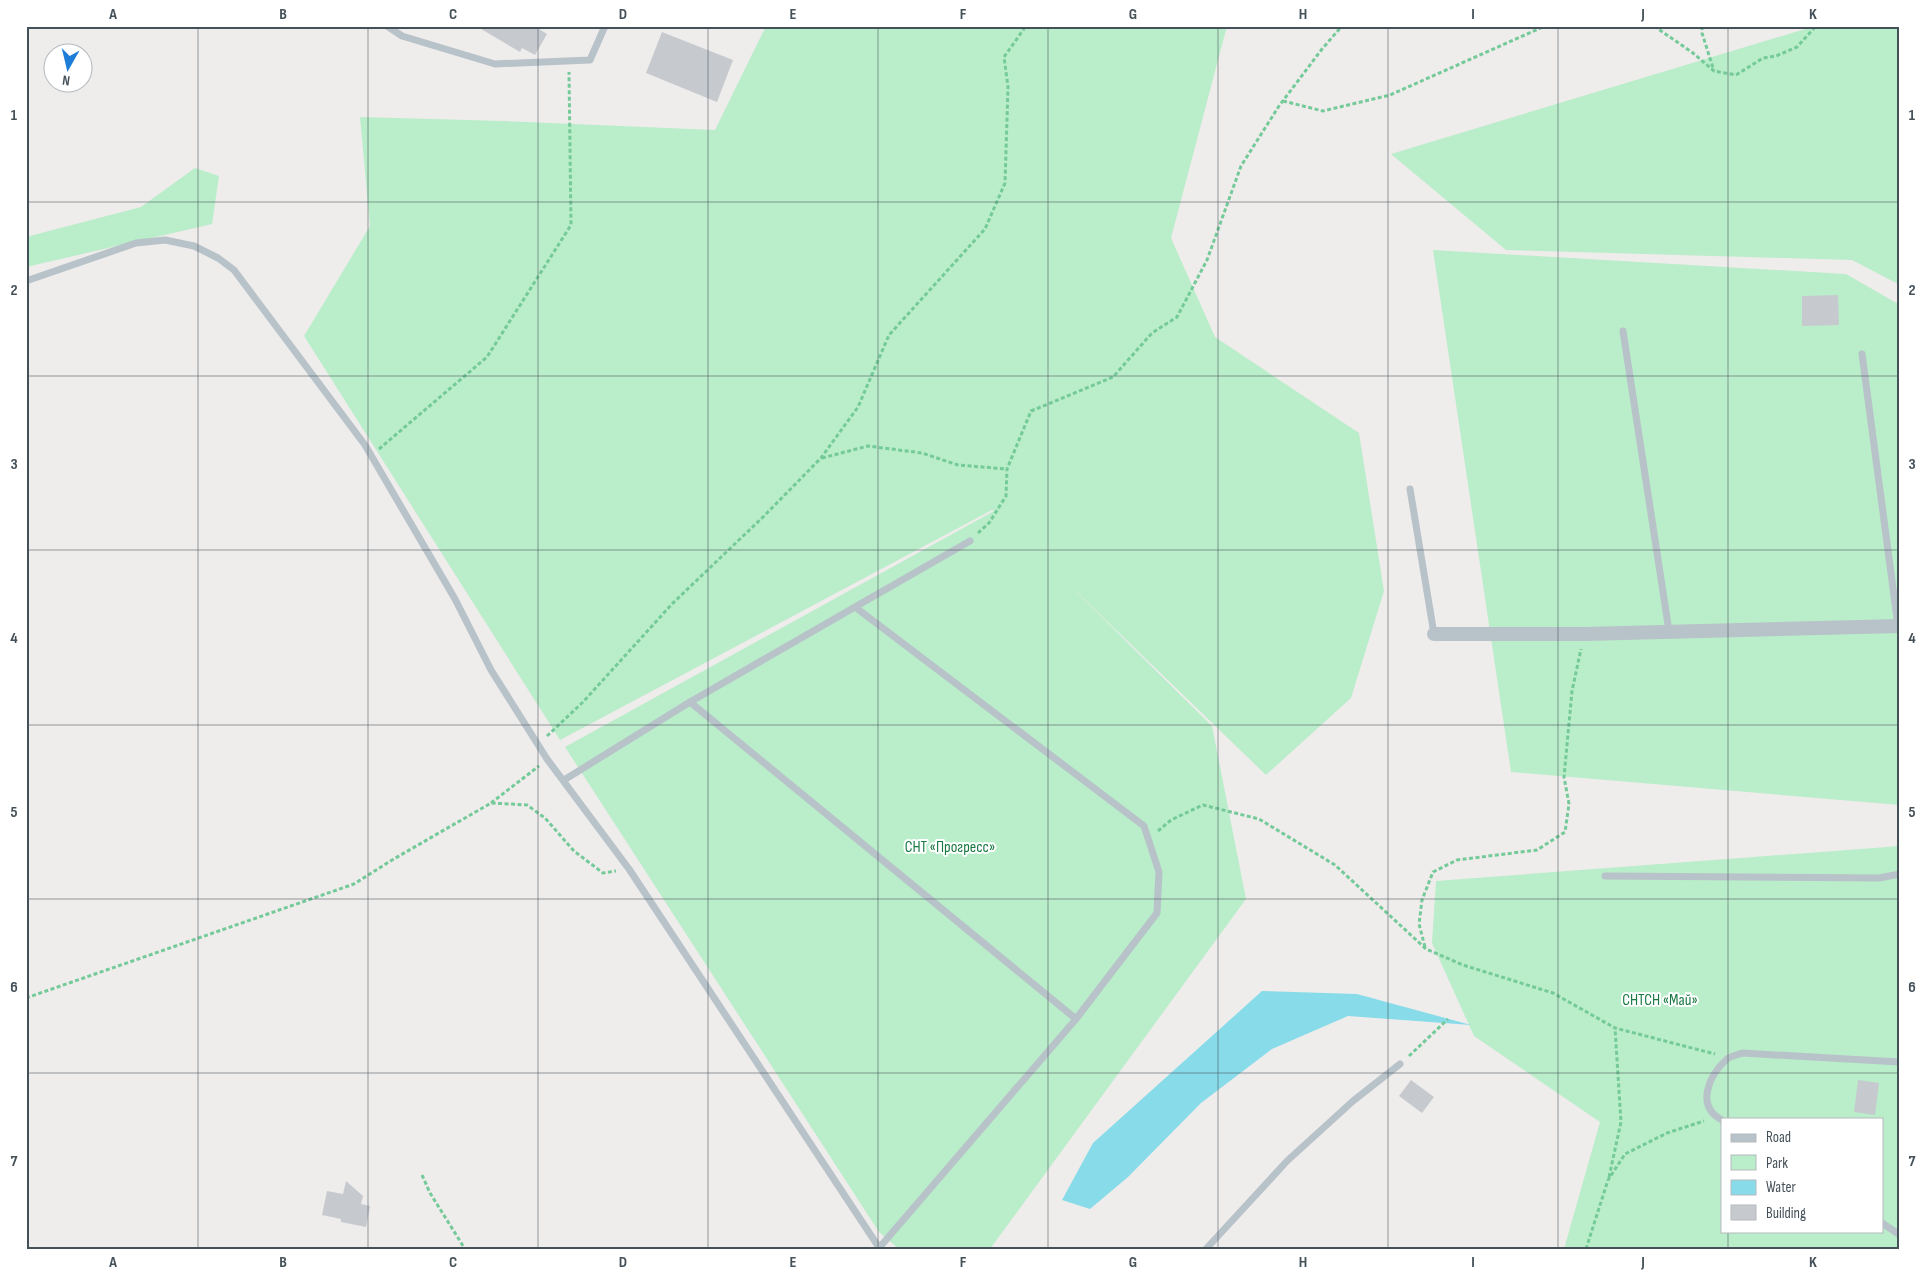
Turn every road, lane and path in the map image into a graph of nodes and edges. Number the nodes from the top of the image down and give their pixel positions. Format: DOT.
graph roads {
  1 [pos="387,26"];
  2 [pos="606,26"];
  3 [pos="1026,26"];
  4 [pos="1342,26"];
  5 [pos="1545,26"];
  6 [pos="1654,26"];
  7 [pos="1702,26"];
  8 [pos="1816,26"];
  9 [pos="569,61"];
  10 [pos="1714,71"];
  11 [pos="1282,101"];
  12 [pos="26,281"];
  13 [pos="1623,331"];
  14 [pos="1862,354"];
  15 [pos="377,451"];
  16 [pos="822,458"];
  17 [pos="1007,469"];
  18 [pos="1410,489"];
  19 [pos="970,540"];
  20 [pos="855,607"];
  21 [pos="1899,626"];
  22 [pos="1669,632"];
  23 [pos="1434,634"];
  24 [pos="1585,634"];
  25 [pos="690,702"];
  26 [pos="539,744"];
  27 [pos="548,759"];
  28 [pos="564,780"];
  29 [pos="491,803"];
  30 [pos="1148,839"];
  31 [pos="629,869"];
  32 [pos="1900,874"];
  33 [pos="1606,876"];
  34 [pos="1426,949"];
  35 [pos="26,998"];
  36 [pos="1076,1019"];
  37 [pos="1448,1019"];
  38 [pos="1615,1028"];
  39 [pos="1728,1058"];
  40 [pos="1900,1062"];
  41 [pos="1400,1064"];
  42 [pos="1719,1118"];
  43 [pos="422,1175"];
  44 [pos="1608,1180"];
  45 [pos="1884,1223"];
  46 [pos="1900,1235"];
  47 [pos="880,1248"];
  48 [pos="465,1249"];
  49 [pos="1206,1249"];
  50 [pos="1586,1249"];
  1 -- 9 [label="lane"];
  2 -- 9 [label="lane"];
  3 -- 16 [label="path"];
  4 -- 11 [label="path"];
  5 -- 11 [label="path"];
  6 -- 10 [label="path"];
  7 -- 10 [label="path"];
  8 -- 10 [label="path"];
  9 -- 15 [label="path"];
  11 -- 17 [label="path"];
  12 -- 26 [label="lane"];
  13 -- 22 [label="lane"];
  14 -- 21 [label="lane"];
  16 -- 17 [label="path"];
  16 -- 26 [label="path"];
  17 -- 19 [label="path"];
  18 -- 23 [label="lane"];
  19 -- 20 [label="lane"];
  20 -- 25 [label="lane"];
  20 -- 30 [label="lane"];
  21 -- 22 [label="street"];
  22 -- 24 [label="street"];
  23 -- 24 [label="street"];
  24 -- 34 [label="path"];
  25 -- 28 [label="lane"];
  25 -- 36 [label="lane"];
  26 -- 27 [label="lane"];
  27 -- 28 [label="lane"];
  27 -- 29 [label="path"];
  28 -- 31 [label="lane"];
  29 -- 31 [label="path"];
  29 -- 35 [label="path"];
  30 -- 34 [label="path"];
  30 -- 36 [label="lane"];
  31 -- 47 [label="lane"];
  32 -- 33 [label="lane"];
  34 -- 38 [label="path"];
  36 -- 47 [label="lane"];
  37 -- 41 [label="path"];
  38 -- 39 [label="path"];
  38 -- 44 [label="path"];
  39 -- 40 [label="lane"];
  39 -- 42 [label="lane"];
  41 -- 49 [label="lane"];
  42 -- 44 [label="path"];
  43 -- 48 [label="path"];
  44 -- 50 [label="path"];
  45 -- 46 [label="lane"];
}
